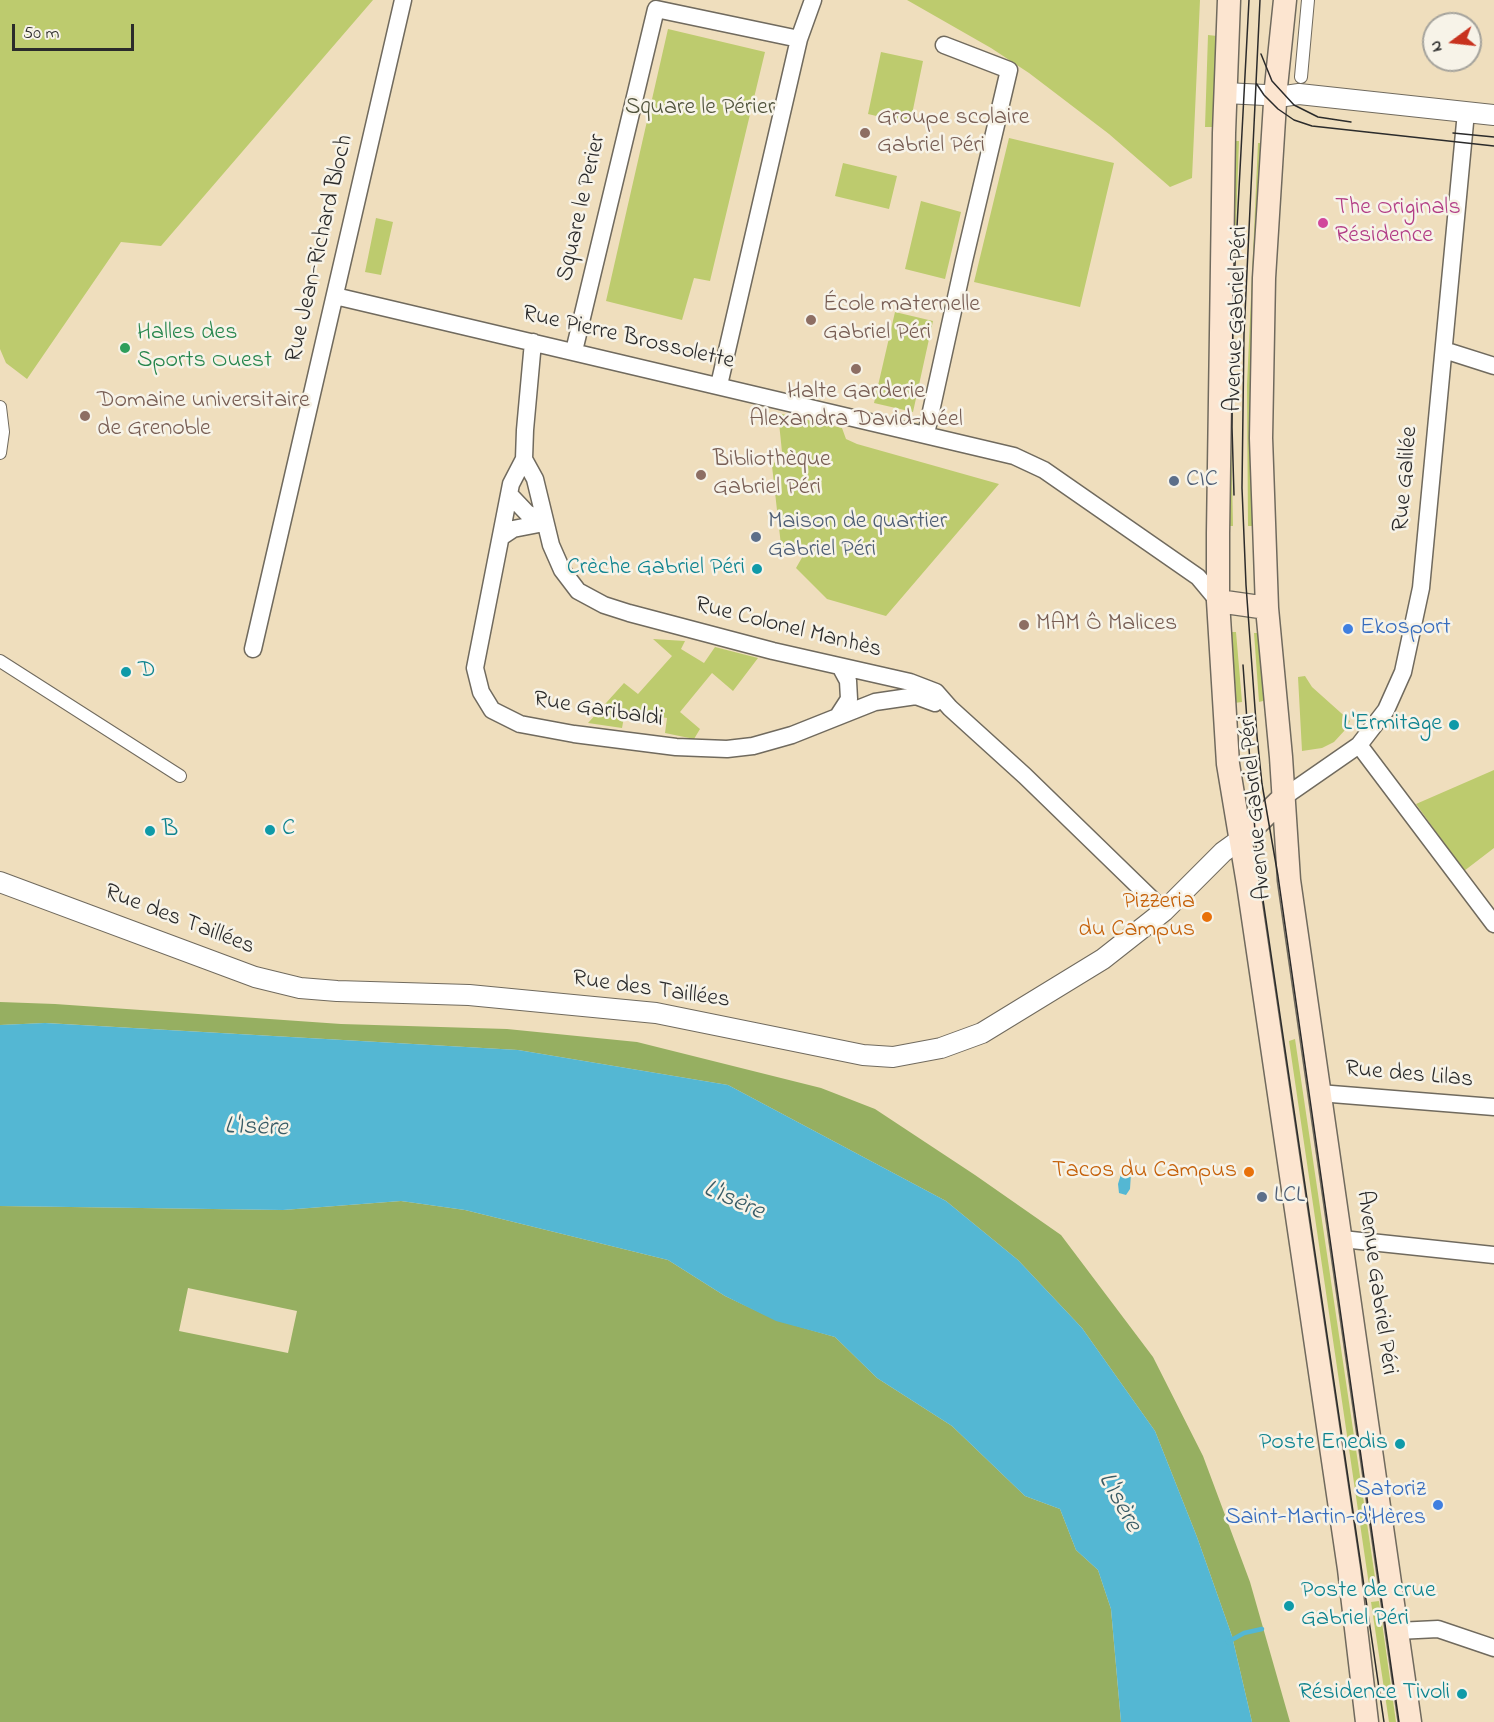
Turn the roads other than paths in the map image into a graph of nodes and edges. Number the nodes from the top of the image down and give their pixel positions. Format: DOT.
graph roads {
  1 [pos="402,0"];
  2 [pos="813,0"];
  3 [pos="1229,0"];
  4 [pos="1285,0"];
  5 [pos="1308,0"];
  6 [pos="799,39"];
  7 [pos="944,45"];
  8 [pos="1301,77"];
  9 [pos="1225,93"];
  10 [pos="1276,96"];
  11 [pos="1466,112"];
  12 [pos="1494,115"];
  13 [pos="335,296"];
  14 [pos="533,342"];
  15 [pos="1444,350"];
  16 [pos="574,351"];
  17 [pos="1494,366"];
  18 [pos="719,385"];
  19 [pos="0,407"];
  20 [pos="926,434"];
  21 [pos="0,453"];
  22 [pos="524,459"];
  23 [pos="509,494"];
  24 [pos="544,523"];
  25 [pos="501,537"];
  26 [pos="1218,602"];
  27 [pos="1267,608"];
  28 [pos="253,649"];
  29 [pos="0,661"];
  30 [pos="841,668"];
  31 [pos="950,708"];
  32 [pos="838,717"];
  33 [pos="1359,745"];
  34 [pos="180,776"];
  35 [pos="1284,797"];
  36 [pos="1241,839"];
  37 [pos="0,882"];
  38 [pos="1164,911"];
  39 [pos="1494,924"];
  40 [pos="1319,1093"];
  41 [pos="1494,1107"];
  42 [pos="1342,1239"];
  43 [pos="1494,1255"];
  44 [pos="1397,1631"];
  45 [pos="1494,1648"];
  46 [pos="1367,1722"];
  47 [pos="1410,1722"];
  1 -- 13 [label="street, Rue Jean-Richard Bloch"];
  2 -- 6 [label="street"];
  3 -- 9 [label="main road, Avenue Gabriel Péri"];
  4 -- 10 [label="main road, Avenue Gabriel Péri"];
  5 -- 8 [label="street"];
  6 -- 16 [label="street, Square le Perier"];
  6 -- 18 [label="street"];
  7 -- 20 [label="street"];
  9 -- 10 [label="street"];
  9 -- 26 [label="main road, Avenue Gabriel Péri"];
  10 -- 11 [label="street"];
  10 -- 27 [label="main road, Avenue Gabriel Péri"];
  11 -- 12 [label="street"];
  11 -- 15 [label="street, Rue Galilée"];
  13 -- 14 [label="street, Rue Pierre Brossolette"];
  13 -- 28 [label="street, Rue Jean-Richard Bloch"];
  14 -- 16 [label="street, Rue Pierre Brossolette"];
  14 -- 22 [label="street, Rue Colonel Manhès"];
  15 -- 17 [label="street"];
  15 -- 33 [label="street, Rue Galilée"];
  16 -- 18 [label="street, Rue Pierre Brossolette"];
  18 -- 20 [label="street, Rue Pierre Brossolette"];
  19 -- 21 [label="street"];
  20 -- 26 [label="street, Rue Pierre Brossolette"];
  22 -- 23 [label="street, Rue Garibaldi"];
  22 -- 24 [label="street, Rue Colonel Manhès"];
  23 -- 24 [label="street"];
  23 -- 25 [label="street, Rue Garibaldi"];
  24 -- 25 [label="street"];
  24 -- 30 [label="street, Rue Colonel Manhès"];
  25 -- 32 [label="street, Rue Garibaldi"];
  26 -- 27 [label="main road"];
  26 -- 36 [label="main road, Avenue Gabriel Péri"];
  27 -- 35 [label="main road, Avenue Gabriel Péri"];
  29 -- 34 [label="street"];
  30 -- 31 [label="street, Rue Colonel Manhès"];
  30 -- 32 [label="street"];
  31 -- 32 [label="street, Rue Garibaldi"];
  31 -- 38 [label="street, Rue Colonel Manhès"];
  33 -- 35 [label="street, Rue Galilée"];
  33 -- 39 [label="street"];
  35 -- 36 [label="main road"];
  35 -- 40 [label="main road, Avenue Gabriel Péri"];
  36 -- 38 [label="street, Rue des Taillées"];
  36 -- 46 [label="main road, Avenue Gabriel Péri"];
  37 -- 38 [label="street, Rue des Taillées"];
  40 -- 41 [label="street, Rue des Lilas"];
  40 -- 42 [label="main road, Avenue Gabriel Péri"];
  42 -- 43 [label="street"];
  42 -- 44 [label="main road, Avenue Gabriel Péri"];
  44 -- 45 [label="street"];
  44 -- 47 [label="main road, Avenue Gabriel Péri"];
}
